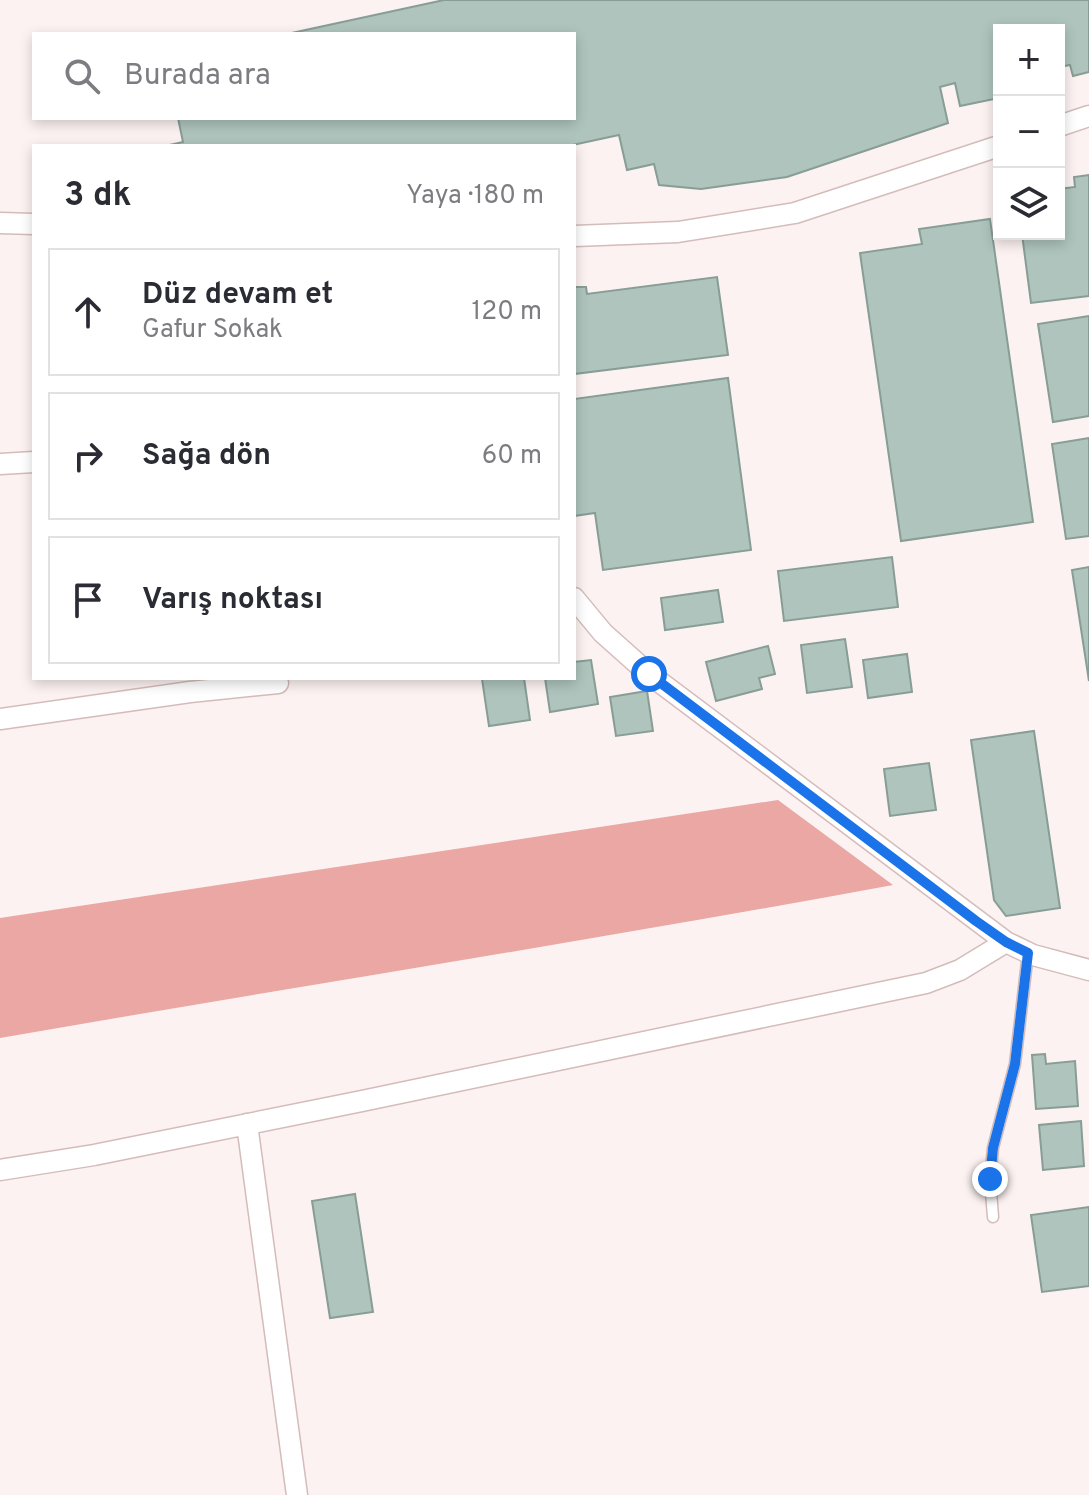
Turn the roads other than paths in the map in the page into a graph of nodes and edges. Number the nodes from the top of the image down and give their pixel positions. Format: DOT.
graph roads {
  1 [pos="1089,116"];
  2 [pos="1065,124"];
  3 [pos="993,148"];
  4 [pos="0,223"];
  5 [pos="32,224"];
  6 [pos="576,236"];
  7 [pos="32,462"];
  8 [pos="0,464"];
  9 [pos="576,600"];
  10 [pos="278,683"];
  11 [pos="189,685"];
  12 [pos="0,719"];
  13 [pos="1006,942"];
  14 [pos="1028,953"];
  15 [pos="1089,970"];
  16 [pos="247,1124"];
  17 [pos="0,1170"];
  18 [pos="993,1217"];
  19 [pos="297,1495"];
  1 -- 2 [label="street"];
  3 -- 6 [label="street"];
  4 -- 5 [label="street"];
  7 -- 8 [label="street"];
  9 -- 13 [label="street"];
  10 -- 11 [label="street"];
  11 -- 12 [label="street"];
  13 -- 14 [label="street"];
  13 -- 16 [label="street"];
  14 -- 15 [label="street"];
  14 -- 18 [label="lane"];
  16 -- 17 [label="street"];
  16 -- 19 [label="street"];
}
